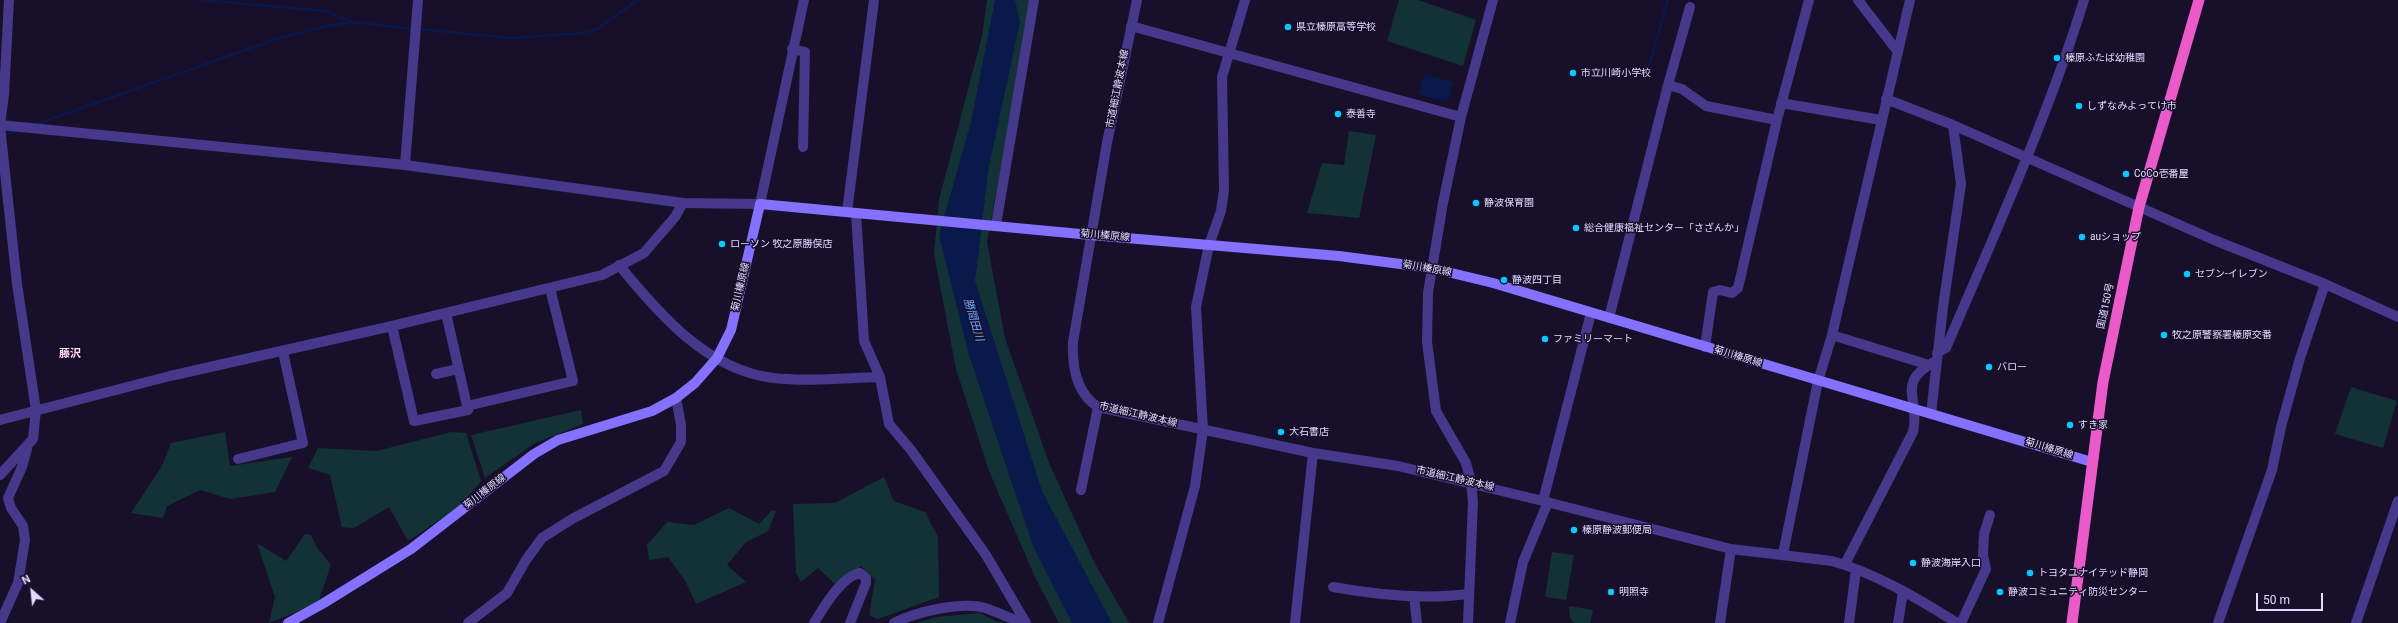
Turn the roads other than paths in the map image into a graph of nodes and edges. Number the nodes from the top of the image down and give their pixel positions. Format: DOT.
graph roads {
  1 [pos="9,0"];
  2 [pos="418,0"];
  3 [pos="804,0"];
  4 [pos="874,0"];
  5 [pos="1034,0"];
  6 [pos="1137,0"];
  7 [pos="1245,0"];
  8 [pos="1492,0"];
  9 [pos="1809,0"];
  10 [pos="1858,0"];
  11 [pos="1910,0"];
  12 [pos="2084,0"];
  13 [pos="2199,0"];
  14 [pos="1690,7"];
  15 [pos="1131,26"];
  16 [pos="792,49"];
  17 [pos="1898,52"];
  18 [pos="1227,54"];
  19 [pos="1668,85"];
  20 [pos="1886,99"];
  21 [pos="1781,103"];
  22 [pos="1461,117"];
  23 [pos="1777,120"];
  24 [pos="1881,120"];
  25 [pos="0,125"];
  26 [pos="1953,125"];
  27 [pos="0,131"];
  28 [pos="803,147"];
  29 [pos="2028,158"];
  30 [pos="405,165"];
  31 [pos="683,203"];
  32 [pos="760,204"];
  33 [pos="2139,207"];
  34 [pos="851,212"];
  35 [pos="996,225"];
  36 [pos="1091,235"];
  37 [pos="1209,245"];
  38 [pos="619,265"];
  39 [pos="1431,268"];
  40 [pos="2325,284"];
  41 [pos="550,288"];
  42 [pos="446,313"];
  43 [pos="1591,313"];
  44 [pos="2398,317"];
  45 [pos="1609,318"];
  46 [pos="392,326"];
  47 [pos="1832,335"];
  48 [pos="1705,347"];
  49 [pos="282,352"];
  50 [pos="717,358"];
  51 [pos="1934,360"];
  52 [pos="458,369"];
  53 [pos="436,374"];
  54 [pos="880,377"];
  55 [pos="1818,381"];
  56 [pos="676,398"];
  57 [pos="467,406"];
  58 [pos="1098,407"];
  59 [pos="36,410"];
  60 [pos="1915,410"];
  61 [pos="1930,414"];
  62 [pos="0,420"];
  63 [pos="1203,430"];
  64 [pos="28,447"];
  65 [pos="1313,453"];
  66 [pos="238,459"];
  67 [pos="2092,462"];
  68 [pos="0,475"];
  69 [pos="1471,482"];
  70 [pos="1081,490"];
  71 [pos="1546,501"];
  72 [pos="2398,501"];
  73 [pos="1990,515"];
  74 [pos="1731,549"];
  75 [pos="1783,554"];
  76 [pos="1844,564"];
  77 [pos="1856,570"];
  78 [pos="1333,587"];
  79 [pos="1903,592"];
  80 [pos="1468,594"];
  81 [pos="1414,596"];
  82 [pos="1951,621"];
  83 [pos="0,623"];
  84 [pos="288,623"];
  85 [pos="468,623"];
  86 [pos="814,623"];
  87 [pos="850,623"];
  88 [pos="894,623"];
  89 [pos="1022,623"];
  90 [pos="1026,623"];
  91 [pos="1158,623"];
  92 [pos="1295,623"];
  93 [pos="1417,623"];
  94 [pos="1468,623"];
  95 [pos="1510,623"];
  96 [pos="1720,623"];
  97 [pos="1848,623"];
  98 [pos="1898,623"];
  99 [pos="1961,623"];
  100 [pos="2072,623"];
  101 [pos="2218,623"];
  102 [pos="2356,623"];
  1 -- 25 [label="street"];
  2 -- 30 [label="street"];
  3 -- 16 [label="street"];
  4 -- 34 [label="street"];
  5 -- 35 [label="street"];
  6 -- 15 [label="street, 市道細江静波本線"];
  7 -- 18 [label="street"];
  8 -- 22 [label="street"];
  9 -- 21 [label="street"];
  10 -- 17 [label="street"];
  11 -- 17 [label="street"];
  12 -- 29 [label="street"];
  13 -- 33 [label="highway, 国道150号"];
  14 -- 19 [label="street"];
  15 -- 18 [label="street"];
  15 -- 36 [label="street, 市道細江静波本線"];
  16 -- 28 [label="street"];
  16 -- 32 [label="street"];
  17 -- 20 [label="street"];
  18 -- 22 [label="street"];
  18 -- 37 [label="street"];
  19 -- 23 [label="street"];
  19 -- 45 [label="street"];
  20 -- 24 [label="street"];
  20 -- 26 [label="street"];
  21 -- 23 [label="street"];
  21 -- 24 [label="street"];
  22 -- 39 [label="street"];
  23 -- 48 [label="street"];
  24 -- 47 [label="street"];
  25 -- 27 [label="street"];
  25 -- 30 [label="street"];
  26 -- 29 [label="street"];
  26 -- 51 [label="street"];
  27 -- 59 [label="street"];
  29 -- 33 [label="street"];
  29 -- 51 [label="street"];
  30 -- 31 [label="street"];
  31 -- 32 [label="street"];
  31 -- 38 [label="street"];
  32 -- 34 [label="main road, 菊川榛原線"];
  32 -- 50 [label="main road, 菊川榛原線"];
  33 -- 40 [label="street"];
  33 -- 67 [label="highway, 国道150号"];
  34 -- 35 [label="main road, 菊川榛原線"];
  34 -- 54 [label="street"];
  35 -- 36 [label="main road, 菊川榛原線"];
  36 -- 37 [label="main road, 菊川榛原線"];
  36 -- 58 [label="street, 市道細江静波本線"];
  37 -- 39 [label="main road, 菊川榛原線"];
  37 -- 63 [label="street"];
  38 -- 41 [label="street"];
  38 -- 50 [label="street"];
  39 -- 43 [label="main road, 菊川榛原線"];
  39 -- 69 [label="street"];
  40 -- 44 [label="street"];
  40 -- 101 [label="street"];
  41 -- 42 [label="street"];
  41 -- 57 [label="street"];
  42 -- 46 [label="street"];
  42 -- 52 [label="street"];
  43 -- 45 [label="main road, 菊川榛原線"];
  43 -- 71 [label="street"];
  45 -- 48 [label="main road, 菊川榛原線"];
  46 -- 49 [label="street"];
  46 -- 57 [label="street"];
  47 -- 51 [label="street"];
  47 -- 55 [label="street"];
  48 -- 55 [label="main road, 菊川榛原線"];
  49 -- 59 [label="street"];
  49 -- 66 [label="street"];
  50 -- 54 [label="street"];
  50 -- 56 [label="main road, 菊川榛原線"];
  51 -- 60 [label="street"];
  51 -- 61 [label="street"];
  52 -- 53 [label="street"];
  52 -- 57 [label="street"];
  54 -- 90 [label="street"];
  55 -- 60 [label="main road, 菊川榛原線"];
  55 -- 75 [label="street"];
  56 -- 84 [label="main road, 菊川榛原線"];
  56 -- 85 [label="street"];
  58 -- 63 [label="street, 市道細江静波本線"];
  58 -- 70 [label="street"];
  59 -- 62 [label="street"];
  59 -- 64 [label="street"];
  60 -- 61 [label="main road, 菊川榛原線"];
  60 -- 76 [label="street"];
  61 -- 67 [label="main road, 菊川榛原線"];
  63 -- 65 [label="street, 市道細江静波本線"];
  63 -- 91 [label="street"];
  64 -- 68 [label="street"];
  64 -- 83 [label="street"];
  65 -- 69 [label="street, 市道細江静波本線"];
  65 -- 92 [label="street"];
  67 -- 100 [label="highway, 国道150号"];
  69 -- 71 [label="street, 市道細江静波本線"];
  69 -- 80 [label="street"];
  71 -- 74 [label="street, 市道細江静波本線"];
  71 -- 95 [label="street"];
  72 -- 102 [label="street"];
  73 -- 99 [label="street"];
  74 -- 75 [label="street, 市道細江静波本線"];
  74 -- 96 [label="street"];
  75 -- 76 [label="street, 市道細江静波本線"];
  76 -- 77 [label="street, 市道細江静波本線"];
  77 -- 79 [label="street, 市道細江静波本線"];
  77 -- 97 [label="street"];
  78 -- 81 [label="street"];
  79 -- 82 [label="street, 市道細江静波本線"];
  79 -- 98 [label="street"];
  80 -- 81 [label="street"];
  80 -- 94 [label="street"];
  81 -- 93 [label="street"];
  86 -- 87 [label="street"];
  88 -- 89 [label="street"];
}
